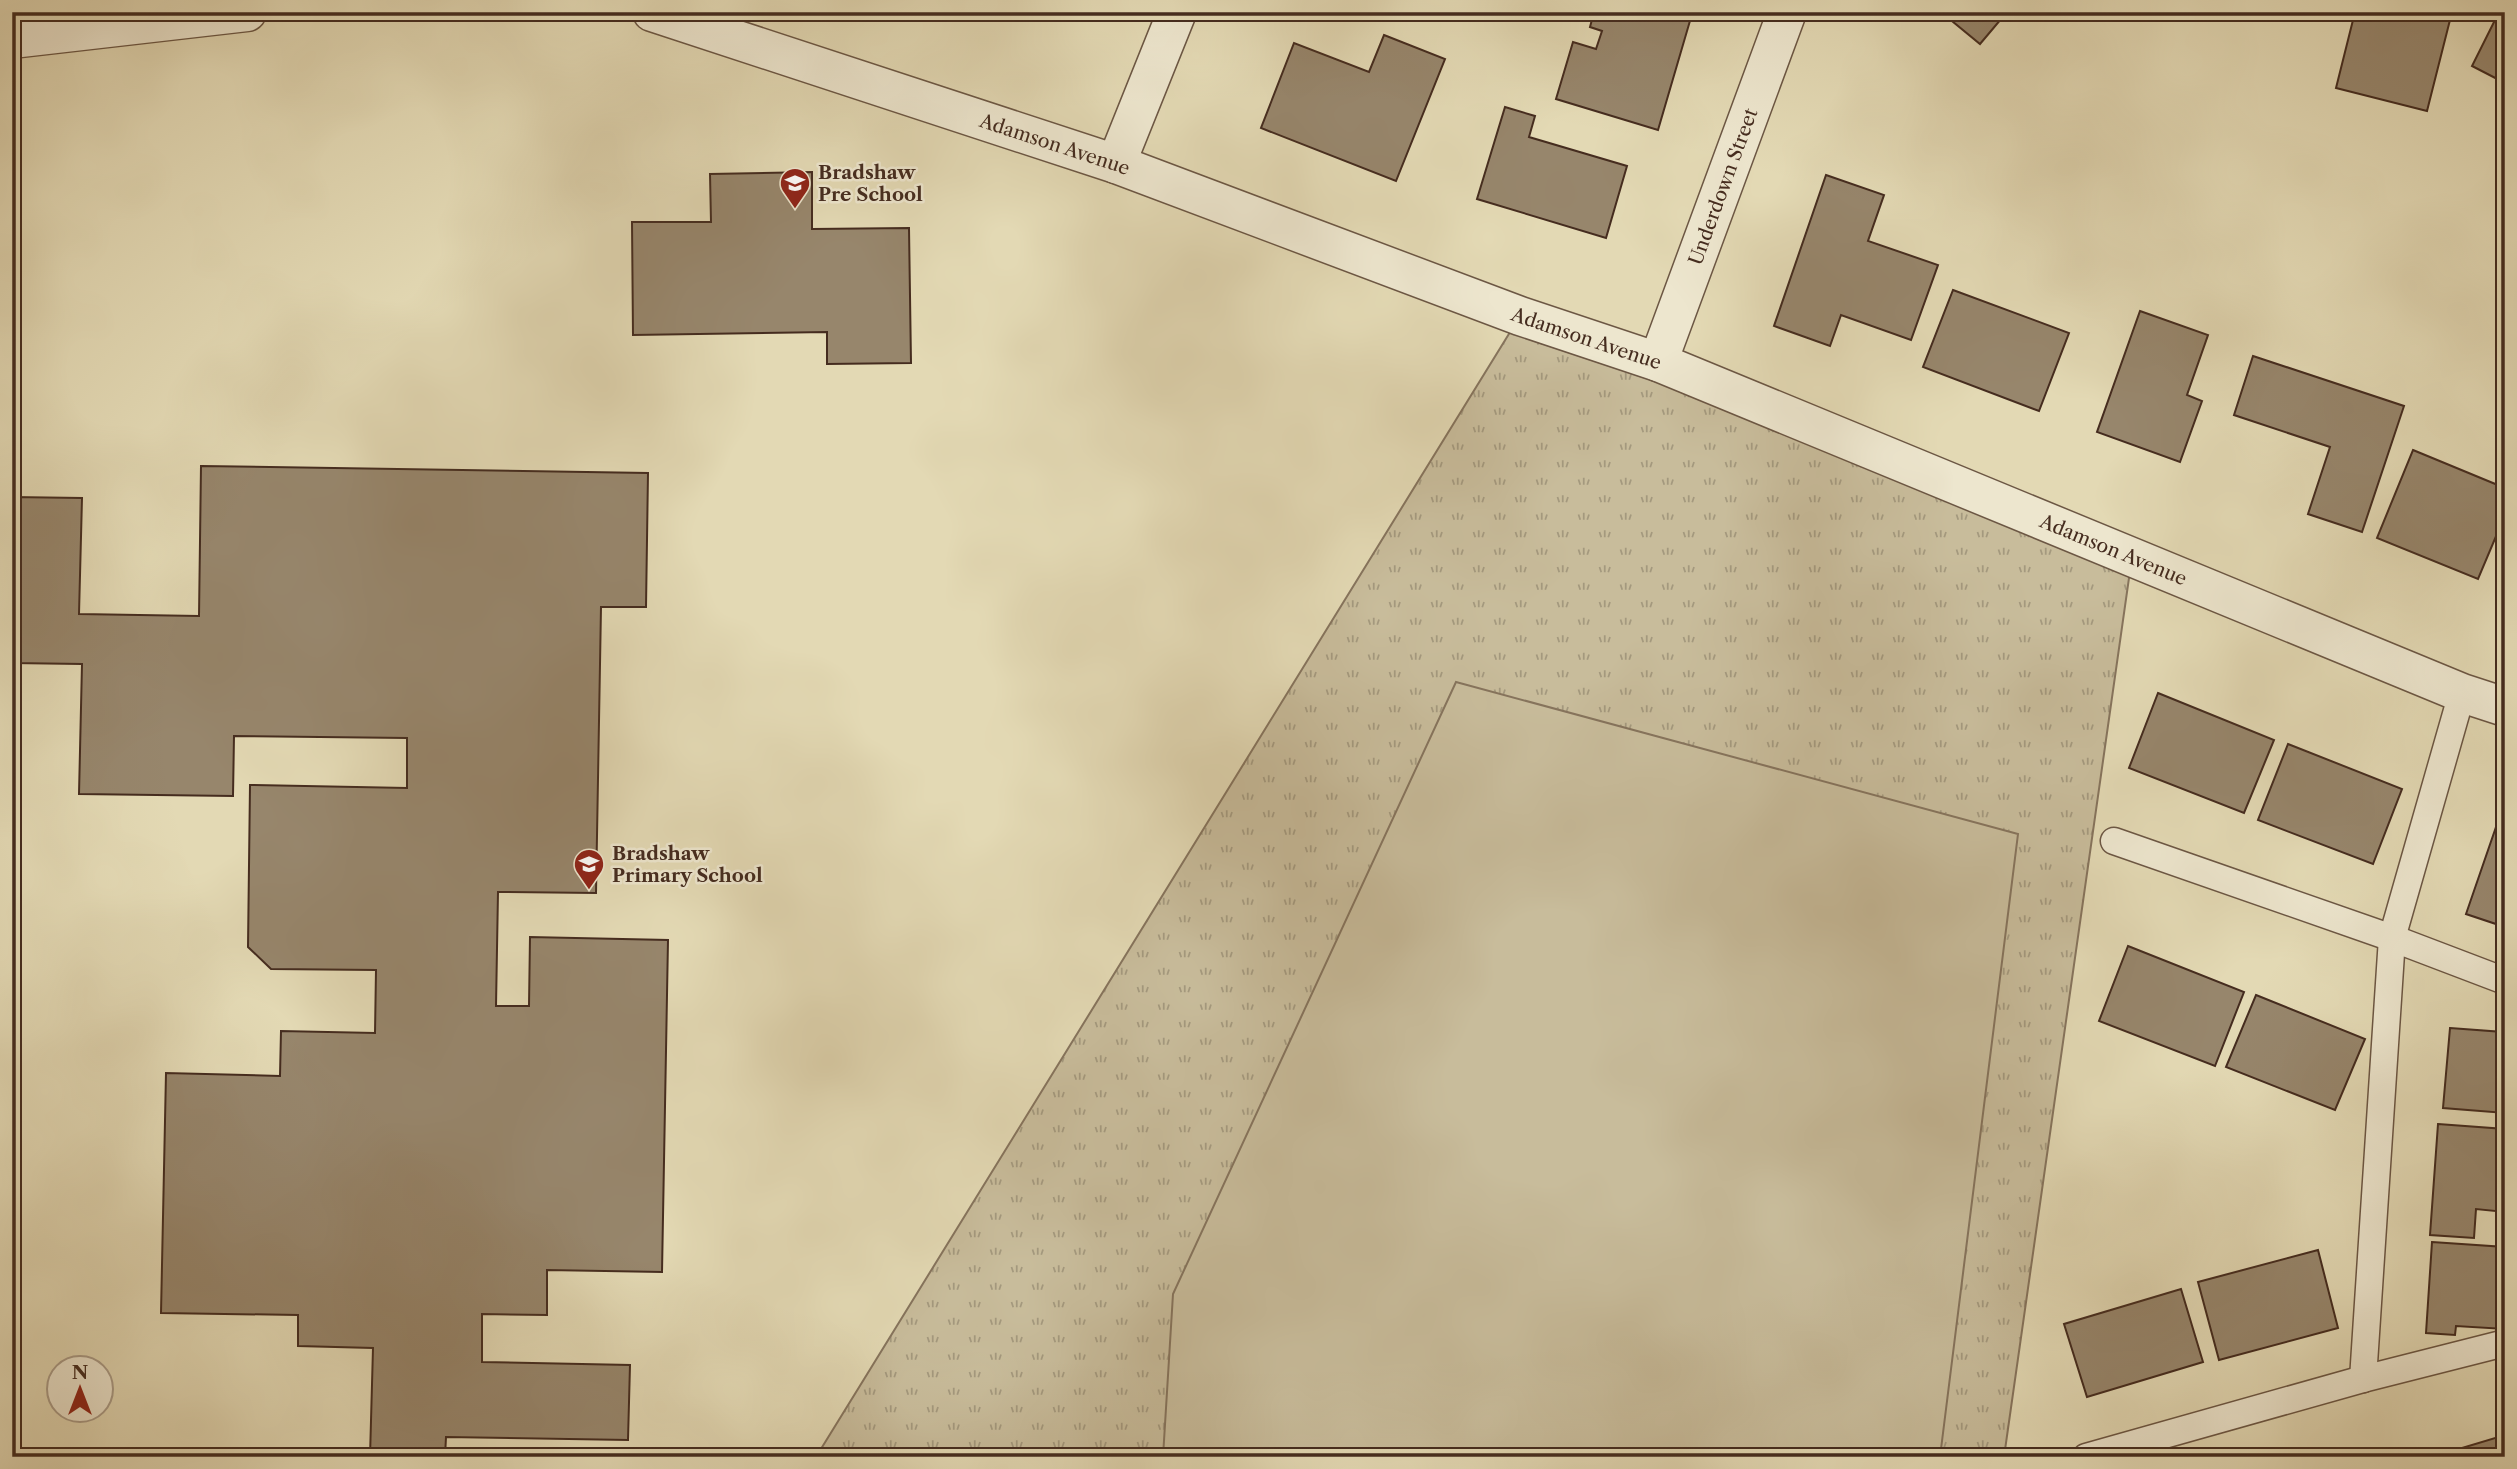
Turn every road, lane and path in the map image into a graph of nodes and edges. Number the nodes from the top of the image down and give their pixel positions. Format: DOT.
graph roads {
  1 [pos="247,12"];
  2 [pos="652,12"];
  3 [pos="1177,12"];
  4 [pos="1787,12"];
  5 [pos="12,39"];
  6 [pos="1116,164"];
  7 [pos="1658,362"];
  8 [pos="2462,692"];
  9 [pos="2505,707"];
  10 [pos="2114,841"];
  11 [pos="2392,938"];
  12 [pos="2505,981"];
  13 [pos="2505,1343"];
  14 [pos="2363,1379"];
  15 [pos="2086,1457"];
  1 -- 5 [label="street"];
  2 -- 6 [label="street, Adamson Avenue"];
  3 -- 6 [label="street"];
  4 -- 7 [label="street, Underdown Street"];
  6 -- 7 [label="street, Adamson Avenue"];
  7 -- 8 [label="street, Adamson Avenue"];
  8 -- 9 [label="street, Adamson Avenue"];
  8 -- 11 [label="lane"];
  10 -- 11 [label="lane"];
  11 -- 12 [label="lane"];
  11 -- 14 [label="lane"];
  13 -- 14 [label="lane"];
  14 -- 15 [label="lane"];
}
